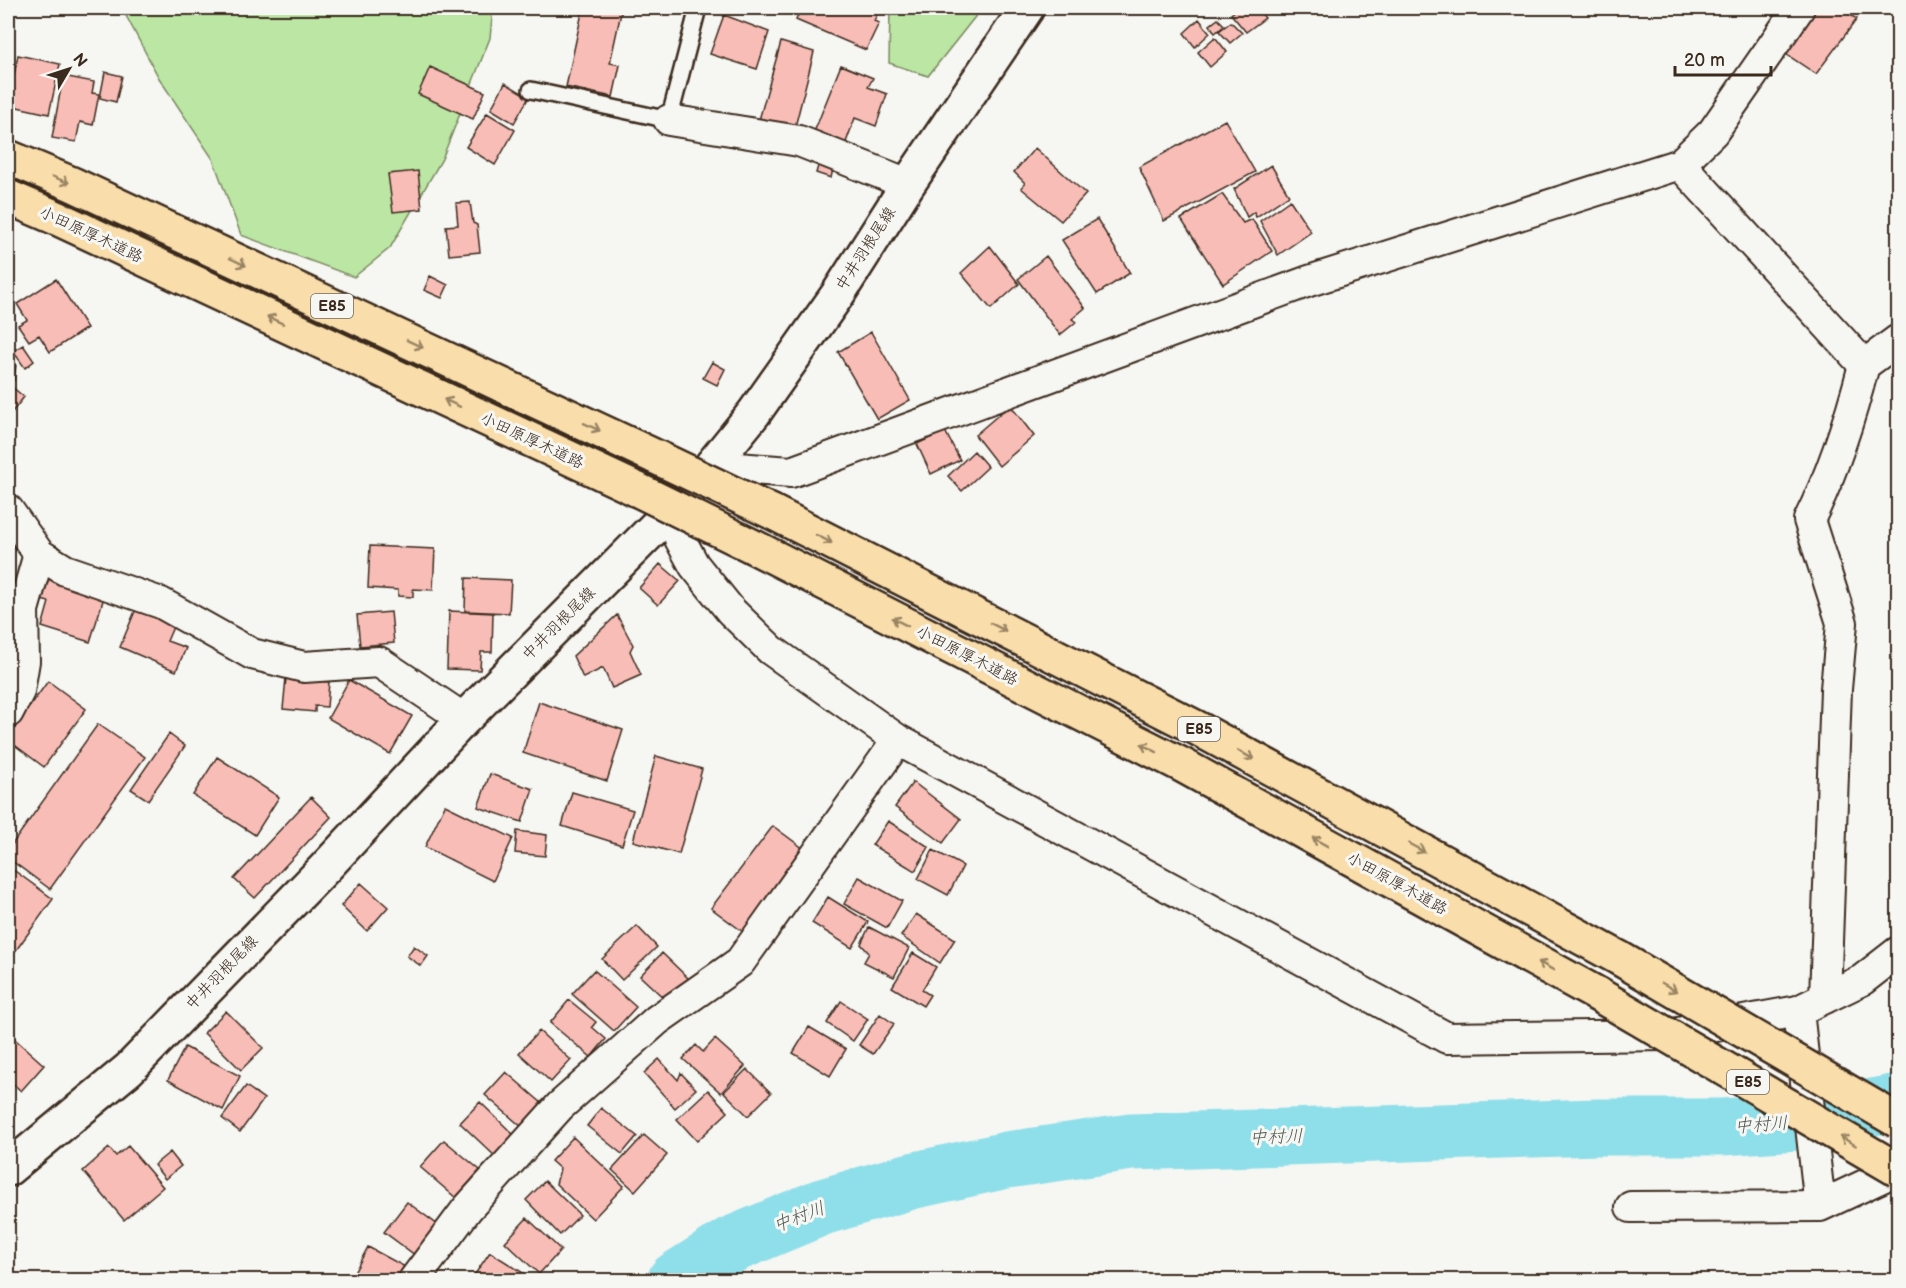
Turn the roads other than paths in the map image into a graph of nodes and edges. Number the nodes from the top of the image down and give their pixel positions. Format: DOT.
graph roads {
  1 [pos="698,8"];
  2 [pos="1027,8"];
  3 [pos="1799,8"];
  4 [pos="531,90"];
  5 [pos="669,120"];
  6 [pos="8,157"];
  7 [pos="1680,164"];
  8 [pos="908,184"];
  9 [pos="8,197"];
  10 [pos="1899,340"];
  11 [pos="1864,365"];
  12 [pos="711,466"];
  13 [pos="674,508"];
  14 [pos="8,510"];
  15 [pos="39,554"];
  16 [pos="8,712"];
  17 [pos="464,719"];
  18 [pos="898,740"];
  19 [pos="1899,952"];
  20 [pos="1825,998"];
  21 [pos="1798,1011"];
  22 [pos="1899,1121"];
  23 [pos="1899,1168"];
  24 [pos="8,1169"];
  25 [pos="1820,1206"];
  26 [pos="1631,1207"];
  27 [pos="414,1281"];
  1 -- 5 [label="lane"];
  2 -- 8 [label="main road, 中井羽根尾線"];
  3 -- 7 [label="street"];
  4 -- 5 [label="lane"];
  5 -- 8 [label="street"];
  6 -- 22 [label="highway, E85, one-way, bridge"];
  7 -- 11 [label="street"];
  7 -- 12 [label="street"];
  8 -- 12 [label="main road, 中井羽根尾線"];
  23 -- 9 [label="highway, 小田原厚木道路 / E85, one-way, bridge"];
  10 -- 11 [label="street"];
  11 -- 20 [label="street"];
  12 -- 13 [label="main road, 中井羽根尾線"];
  13 -- 17 [label="main road, 中井羽根尾線"];
  13 -- 18 [label="street"];
  14 -- 15 [label="street"];
  15 -- 16 [label="street"];
  15 -- 17 [label="street"];
  17 -- 24 [label="main road, 中井羽根尾線"];
  18 -- 21 [label="street"];
  18 -- 27 [label="street"];
  19 -- 20 [label="street"];
  20 -- 21 [label="street"];
  21 -- 25 [label="street"];
  23 -- 25 [label="street"];
  25 -- 26 [label="street"];
}
